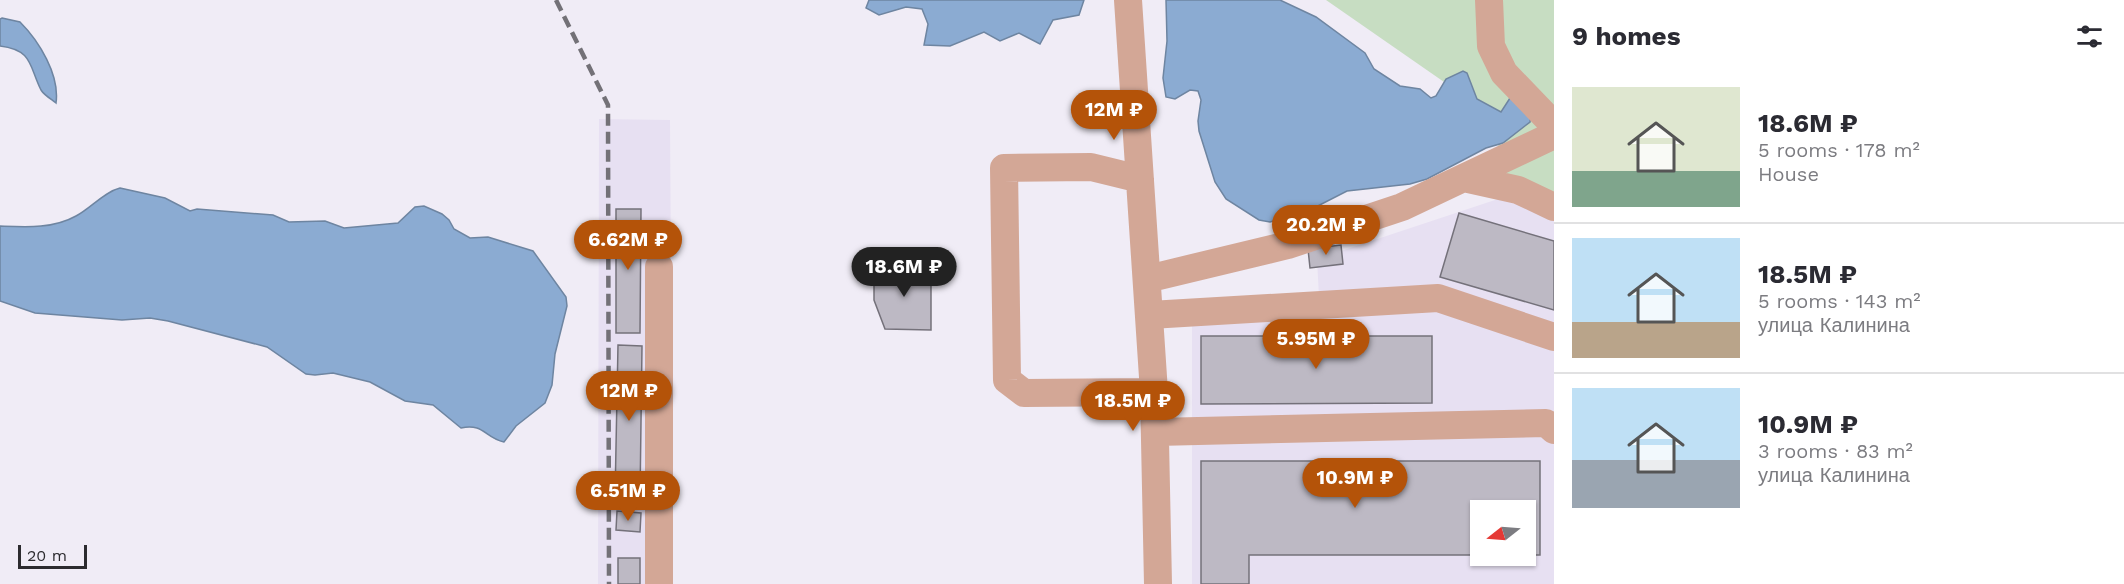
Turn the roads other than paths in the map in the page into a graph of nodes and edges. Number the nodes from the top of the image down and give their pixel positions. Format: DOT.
graph roads {
  1 [pos="1128,0"];
  2 [pos="1489,0"];
  3 [pos="1554,125"];
  4 [pos="1554,135"];
  5 [pos="1140,178"];
  6 [pos="1464,178"];
  7 [pos="1554,207"];
  8 [pos="659,267"];
  9 [pos="1147,279"];
  10 [pos="1150,315"];
  11 [pos="1554,337"];
  12 [pos="1154,392"];
  13 [pos="1554,430"];
  14 [pos="1156,432"];
  15 [pos="660,584"];
  16 [pos="1158,584"];
  1 -- 5 [label="street"];
  2 -- 3 [label="street"];
  4 -- 6 [label="street"];
  5 -- 9 [label="street"];
  5 -- 12 [label="street"];
  6 -- 7 [label="street"];
  6 -- 9 [label="street"];
  8 -- 15 [label="street"];
  9 -- 10 [label="street"];
  10 -- 11 [label="street"];
  10 -- 12 [label="street"];
  12 -- 14 [label="street"];
  13 -- 14 [label="street"];
  14 -- 16 [label="street"];
}
